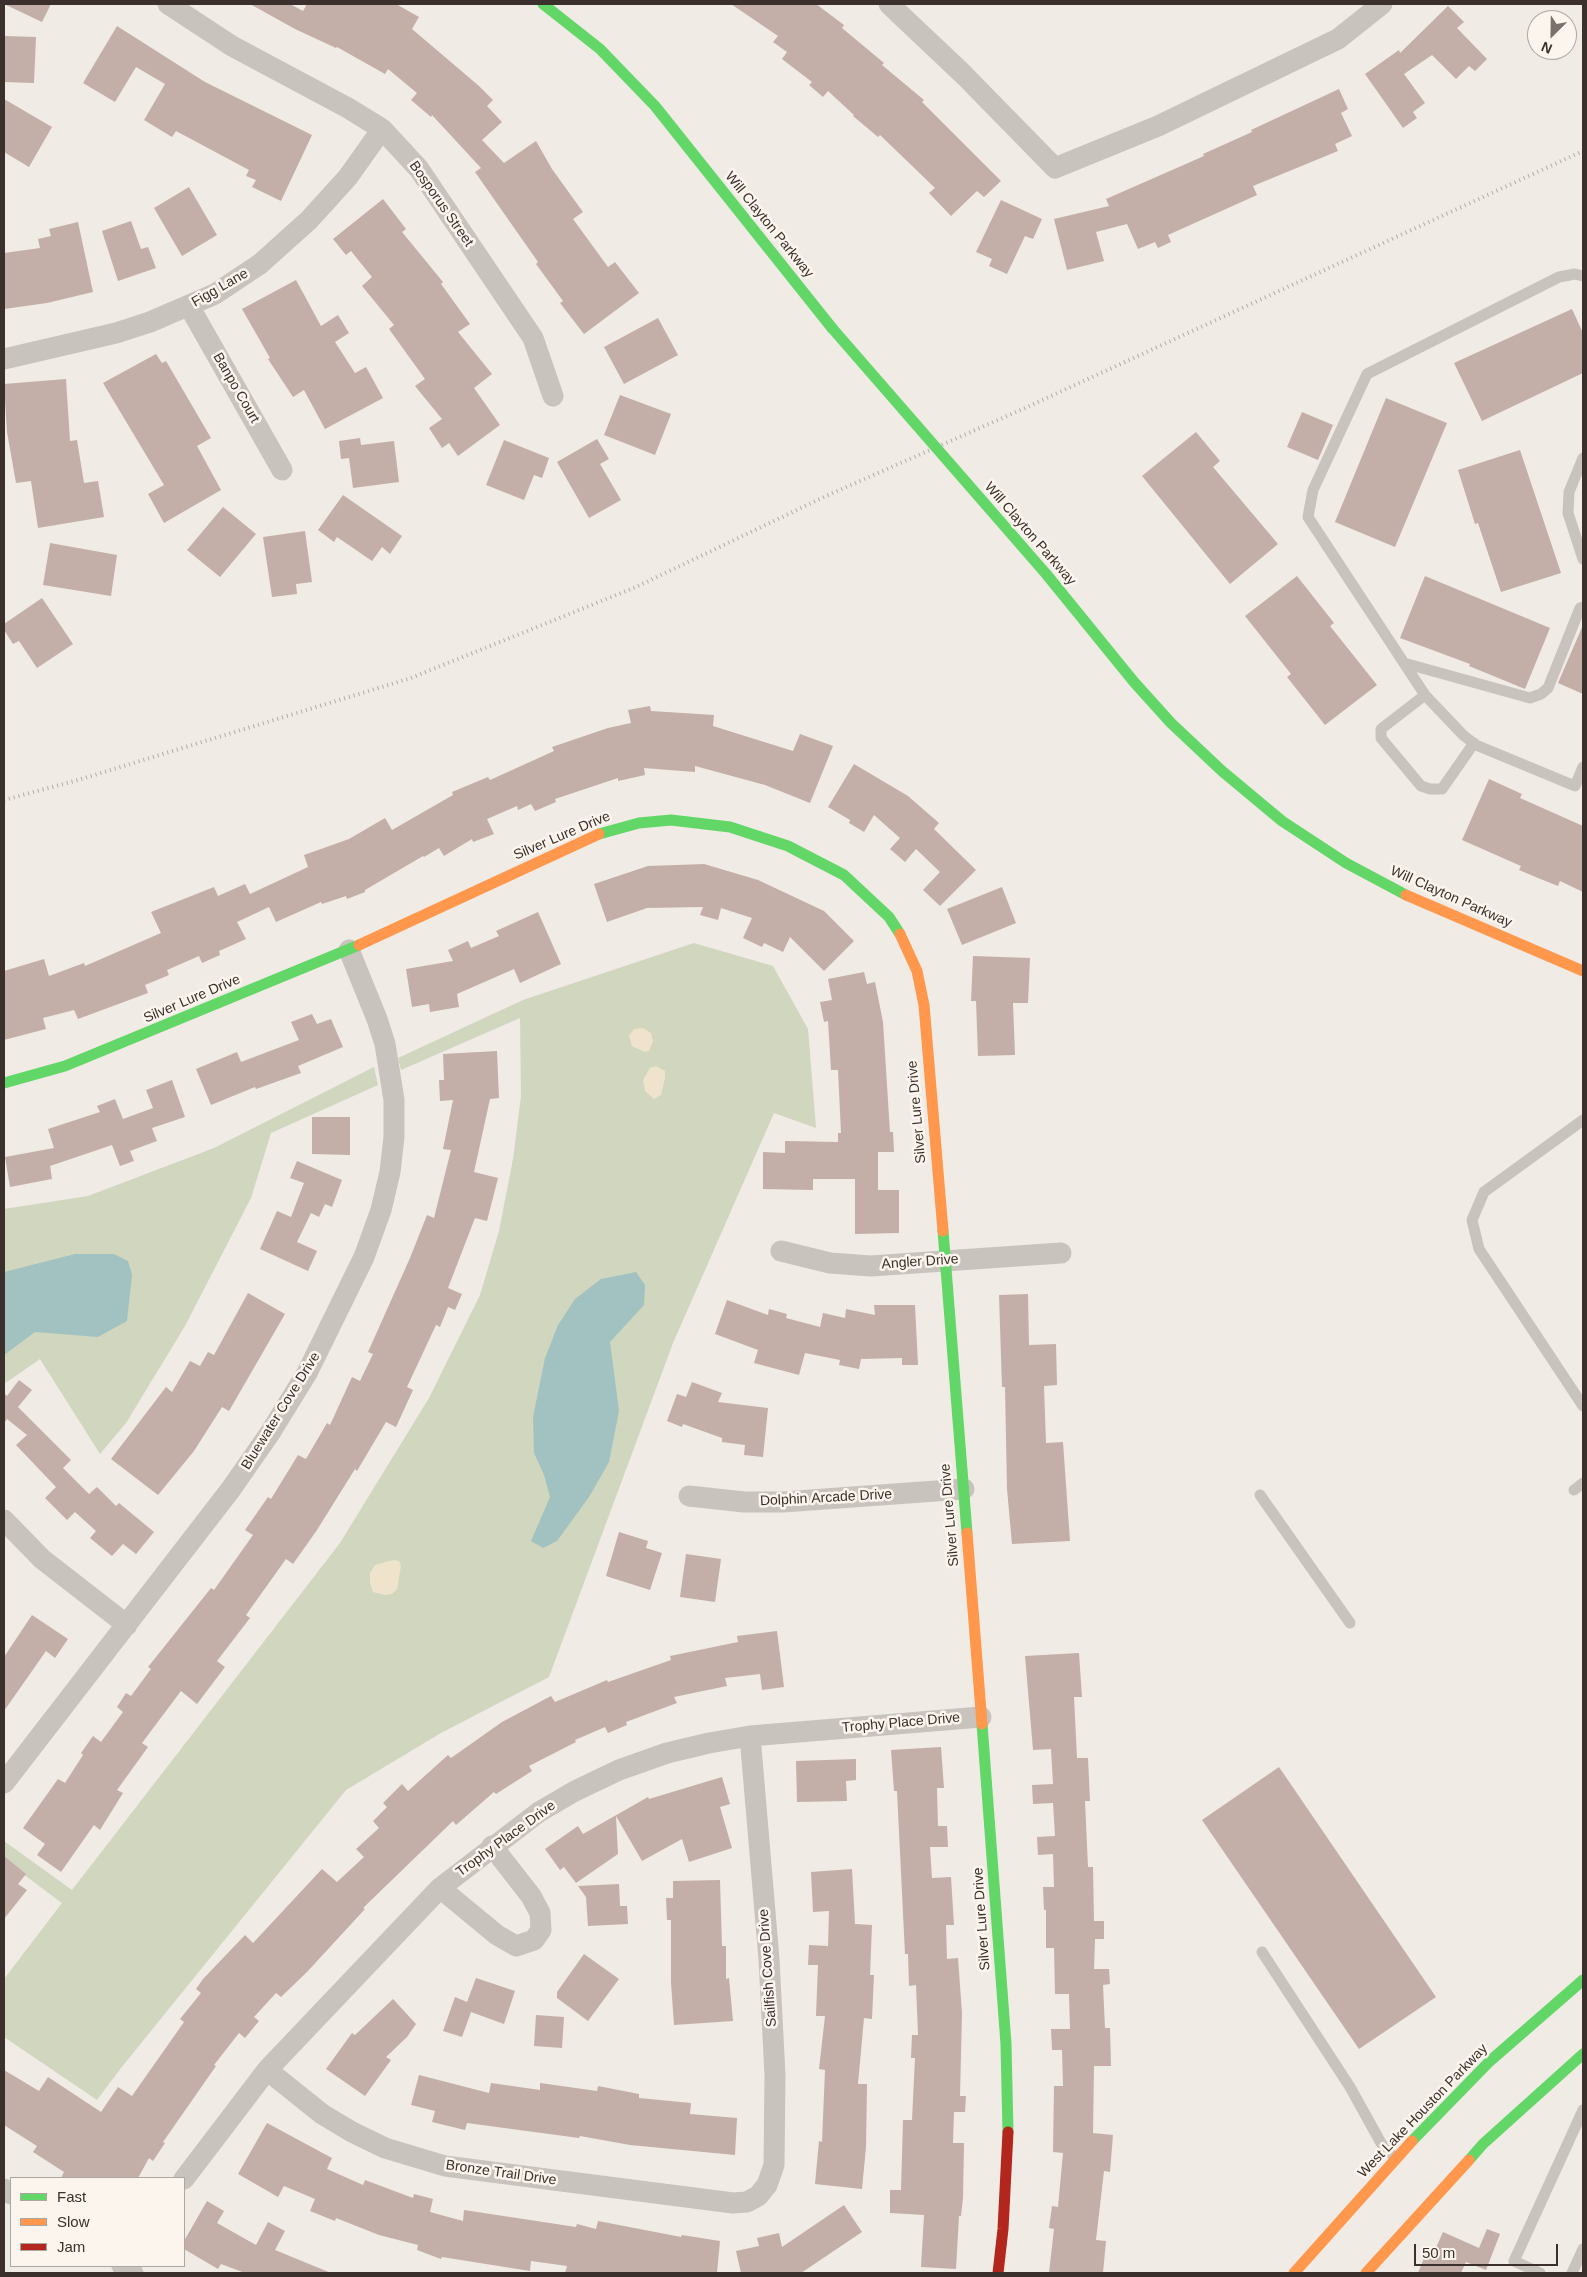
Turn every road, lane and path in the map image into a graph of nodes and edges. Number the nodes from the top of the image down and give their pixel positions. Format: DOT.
graph roads {
  1 [pos="168,4"];
  2 [pos="543,4"];
  3 [pos="889,4"];
  4 [pos="1382,4"];
  5 [pos="382,129"];
  6 [pos="1583,276"];
  7 [pos="189,306"];
  8 [pos="4,359"];
  9 [pos="553,396"];
  10 [pos="1583,458"];
  11 [pos="282,470"];
  12 [pos="1583,559"];
  13 [pos="1583,607"];
  14 [pos="1404,663"];
  15 [pos="1425,695"];
  16 [pos="1474,744"];
  17 [pos="1583,767"];
  18 [pos="349,950"];
  19 [pos="1583,971"];
  20 [pos="4,1083"];
  21 [pos="1583,1120"];
  22 [pos="781,1252"];
  23 [pos="1061,1253"];
  24 [pos="944,1260"];
  25 [pos="1583,1406"];
  26 [pos="964,1489"];
  27 [pos="1260,1495"];
  28 [pos="689,1496"];
  29 [pos="4,1520"];
  30 [pos="1350,1624"];
  31 [pos="127,1625"];
  32 [pos="981,1717"];
  33 [pos="750,1736"];
  34 [pos="4,1783"];
  35 [pos="492,1846"];
  36 [pos="440,1888"];
  37 [pos="1262,1952"];
  38 [pos="1583,1980"];
  39 [pos="1583,2054"];
  40 [pos="1572,2063"];
  41 [pos="267,2070"];
  42 [pos="1583,2073"];
  43 [pos="1583,2110"];
  44 [pos="1395,2158"];
  45 [pos="185,2178"];
  46 [pos="758,2196"];
  47 [pos="1583,2249"];
  48 [pos="1298,2272"];
  49 [pos="998,2273"];
  50 [pos="1366,2273"];
  51 [pos="1540,2273"];
  52 [pos="1572,2273"];
  1 -- 5 [label="street, Bosporus Street"];
  2 -- 19 [label="street, Will Clayton Parkway, bridge"];
  3 -- 4 [label="street"];
  5 -- 7 [label="street, Figg Lane"];
  5 -- 9 [label="street, Bosporus Street"];
  6 -- 14 [label="lane"];
  7 -- 8 [label="street, Figg Lane"];
  7 -- 11 [label="street, Banpo Court"];
  10 -- 12 [label="lane"];
  13 -- 14 [label="lane"];
  14 -- 15 [label="lane"];
  15 -- 16 [label="lane"];
  15 -- 16 [label="lane"];
  16 -- 17 [label="lane"];
  18 -- 20 [label="street, Silver Lure Drive"];
  18 -- 24 [label="street, Silver Lure Drive"];
  18 -- 31 [label="street, Bluewater Cove Drive"];
  21 -- 25 [label="lane"];
  22 -- 24 [label="street, Angler Drive"];
  23 -- 24 [label="street, Angler Drive"];
  24 -- 26 [label="street, Silver Lure Drive"];
  26 -- 28 [label="street, Dolphin Arcade Drive"];
  26 -- 32 [label="street, Silver Lure Drive"];
  27 -- 30 [label="lane"];
  29 -- 31 [label="street"];
  31 -- 34 [label="street, Bluewater Cove Drive"];
  32 -- 33 [label="street, Trophy Place Drive"];
  32 -- 49 [label="street, Silver Lure Drive"];
  33 -- 35 [label="street, Trophy Place Drive"];
  33 -- 46 [label="street, Sailfish Cove Drive"];
  35 -- 36 [label="street, Trophy Place Drive"];
  35 -- 36 [label="street"];
  36 -- 41 [label="street, Trophy Place Drive"];
  37 -- 44 [label="lane"];
  38 -- 44 [label="street, West Lake Houston Parkway"];
  39 -- 40 [label="street"];
  40 -- 42 [label="lane"];
  40 -- 50 [label="street"];
  41 -- 45 [label="street, Trophy Place Drive"];
  41 -- 46 [label="street, Bronze Trail Drive"];
  43 -- 51 [label="lane"];
  44 -- 48 [label="street, West Lake Houston Parkway"];
  47 -- 52 [label="lane"];
}
